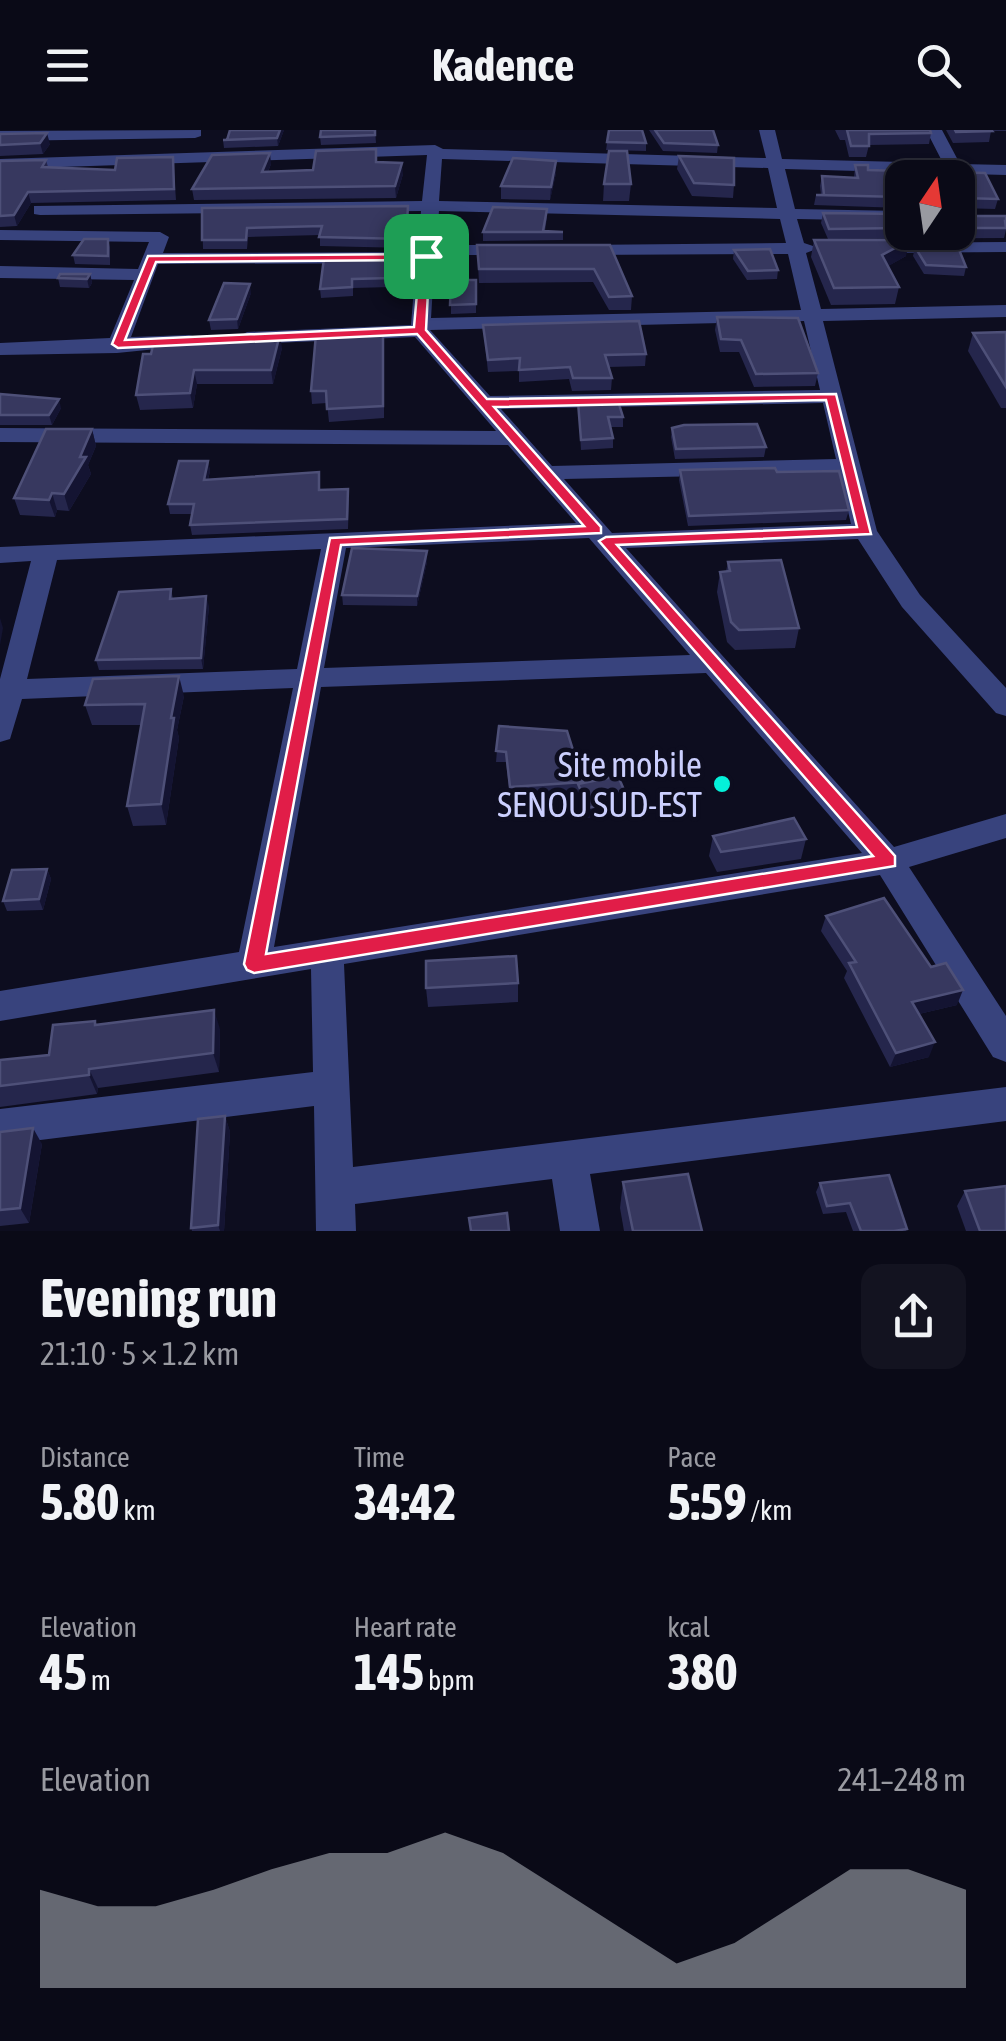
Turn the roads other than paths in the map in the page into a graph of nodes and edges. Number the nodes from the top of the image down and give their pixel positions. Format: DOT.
graph roads {
  1 [pos="429,130"];
  2 [pos="766,130"];
  3 [pos="934,130"];
  4 [pos="195,133"];
  5 [pos="0,136"];
  6 [pos="435,152"];
  7 [pos="950,160"];
  8 [pos="72,161"];
  9 [pos="0,164"];
  10 [pos="775,164"];
  11 [pos="885,166"];
  12 [pos="975,169"];
  13 [pos="1006,170"];
  14 [pos="51,193"];
  15 [pos="431,206"];
  16 [pos="171,208"];
  17 [pos="787,214"];
  18 [pos="885,216"];
  19 [pos="0,235"];
  20 [pos="24,235"];
  21 [pos="160,237"];
  22 [pos="1006,247"];
  23 [pos="795,248"];
  24 [pos="426,254"];
  25 [pos="148,267"];
  26 [pos="0,272"];
  27 [pos="1006,311"];
  28 [pos="812,316"];
  29 [pos="420,328"];
  30 [pos="117,346"];
  31 [pos="0,350"];
  32 [pos="831,396"];
  33 [pos="484,403"];
  34 [pos="0,435"];
  35 [pos="514,438"];
  36 [pos="849,466"];
  37 [pos="545,473"];
  38 [pos="866,531"];
  39 [pos="601,535"];
  40 [pos="335,541"];
  41 [pos="46,553"];
  42 [pos="0,555"];
  43 [pos="713,662"];
  44 [pos="308,678"];
  45 [pos="5,690"];
  46 [pos="1006,706"];
  47 [pos="0,732"];
  48 [pos="1006,826"];
  49 [pos="888,861"];
  50 [pos="327,952"];
  51 [pos="254,964"];
  52 [pos="0,1006"];
  53 [pos="1006,1046"];
  54 [pos="332,1087"];
  55 [pos="1006,1104"];
  56 [pos="0,1126"];
  57 [pos="568,1159"];
  58 [pos="335,1188"];
  59 [pos="336,1231"];
  60 [pos="580,1231"];
  1 -- 6 [label="street"];
  2 -- 10 [label="street"];
  3 -- 7 [label="street"];
  4 -- 5 [label="street"];
  6 -- 8 [label="street"];
  6 -- 10 [label="street"];
  6 -- 15 [label="street"];
  8 -- 9 [label="street"];
  8 -- 14 [label="street"];
  10 -- 11 [label="street"];
  10 -- 17 [label="street"];
  12 -- 13 [label="street"];
  14 -- 16 [label="street"];
  14 -- 20 [label="street"];
  15 -- 16 [label="street"];
  15 -- 17 [label="street"];
  15 -- 24 [label="street"];
  16 -- 21 [label="street"];
  17 -- 18 [label="street"];
  17 -- 23 [label="street"];
  19 -- 20 [label="street"];
  20 -- 21 [label="street"];
  21 -- 25 [label="street"];
  22 -- 23 [label="street"];
  23 -- 24 [label="street"];
  23 -- 28 [label="street"];
  24 -- 25 [label="street"];
  24 -- 29 [label="street"];
  25 -- 26 [label="street"];
  25 -- 30 [label="street"];
  27 -- 28 [label="street"];
  28 -- 29 [label="street"];
  28 -- 32 [label="street"];
  29 -- 30 [label="street"];
  29 -- 33 [label="street"];
  30 -- 31 [label="street"];
  32 -- 33 [label="street"];
  32 -- 36 [label="street"];
  33 -- 35 [label="street"];
  34 -- 35 [label="street"];
  35 -- 37 [label="street"];
  36 -- 37 [label="street"];
  36 -- 38 [label="street"];
  37 -- 39 [label="street"];
  38 -- 39 [label="street"];
  38 -- 46 [label="street"];
  39 -- 40 [label="street"];
  39 -- 43 [label="street"];
  40 -- 41 [label="street"];
  40 -- 44 [label="street"];
  41 -- 42 [label="street"];
  41 -- 45 [label="street"];
  43 -- 44 [label="street"];
  43 -- 49 [label="street"];
  44 -- 45 [label="street"];
  44 -- 51 [label="street"];
  45 -- 47 [label="street"];
  48 -- 49 [label="street"];
  49 -- 50 [label="street"];
  49 -- 53 [label="street"];
  50 -- 51 [label="street"];
  50 -- 54 [label="street"];
  51 -- 52 [label="street"];
  54 -- 56 [label="street"];
  54 -- 58 [label="street"];
  55 -- 57 [label="street"];
  57 -- 58 [label="street"];
  57 -- 60 [label="street"];
  58 -- 59 [label="street"];
}
